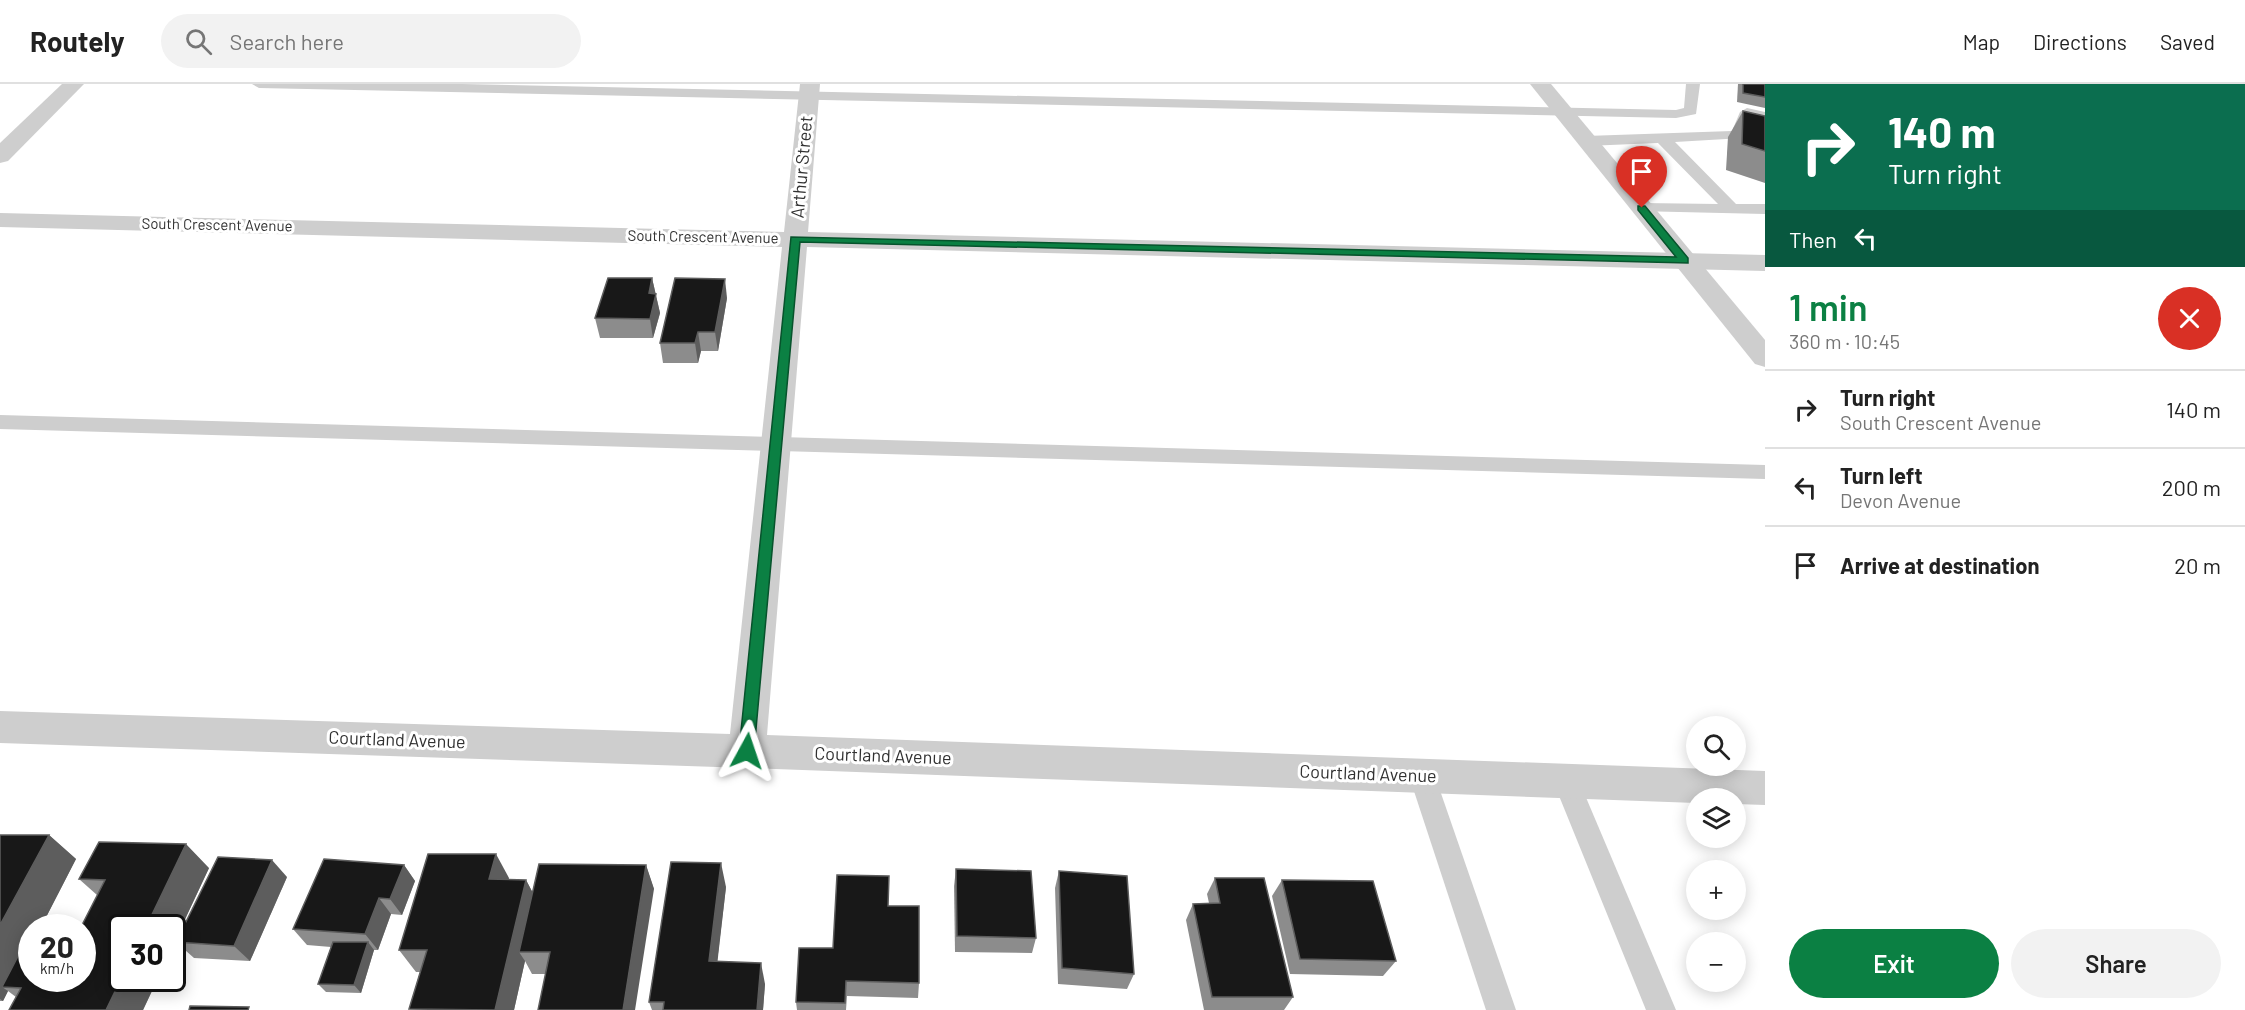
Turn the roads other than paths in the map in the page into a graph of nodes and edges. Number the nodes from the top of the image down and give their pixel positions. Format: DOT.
graph roads {
  1 [pos="74,84"];
  2 [pos="259,84"];
  3 [pos="1540,84"];
  4 [pos="1693,84"];
  5 [pos="809,90"];
  6 [pos="1561,110"];
  7 [pos="1765,116"];
  8 [pos="1662,138"];
  9 [pos="1586,141"];
  10 [pos="0,156"];
  11 [pos="1642,208"];
  12 [pos="1732,209"];
  13 [pos="1765,209"];
  14 [pos="0,220"];
  15 [pos="795,239"];
  16 [pos="1684,260"];
  17 [pos="1765,263"];
  18 [pos="1765,358"];
  19 [pos="0,422"];
  20 [pos="776,444"];
  21 [pos="1765,472"];
  22 [pos="0,727"];
  23 [pos="747,751"];
  24 [pos="1422,776"];
  25 [pos="1566,781"];
  26 [pos="1765,788"];
  27 [pos="1501,1010"];
  28 [pos="1661,1010"];
  1 -- 10 [label="street"];
  2 -- 5 [label="lane"];
  3 -- 6 [label="street"];
  4 -- 6 [label="lane"];
  5 -- 6 [label="lane"];
  5 -- 15 [label="street, Arthur Street"];
  6 -- 9 [label="street"];
  7 -- 8 [label="lane"];
  8 -- 9 [label="lane"];
  8 -- 12 [label="lane"];
  9 -- 11 [label="street"];
  11 -- 12 [label="lane"];
  11 -- 16 [label="street"];
  12 -- 13 [label="lane"];
  14 -- 15 [label="street, South Crescent Avenue"];
  15 -- 16 [label="street, South Crescent Avenue"];
  15 -- 20 [label="street, Arthur Street"];
  16 -- 17 [label="street, South Crescent Avenue"];
  16 -- 18 [label="street"];
  19 -- 20 [label="lane"];
  20 -- 21 [label="lane"];
  20 -- 23 [label="street, Arthur Street"];
  22 -- 23 [label="street, Courtland Avenue"];
  23 -- 24 [label="street, Courtland Avenue"];
  24 -- 25 [label="street, Courtland Avenue"];
  24 -- 27 [label="lane"];
  25 -- 26 [label="street, Courtland Avenue"];
  25 -- 28 [label="lane"];
}
